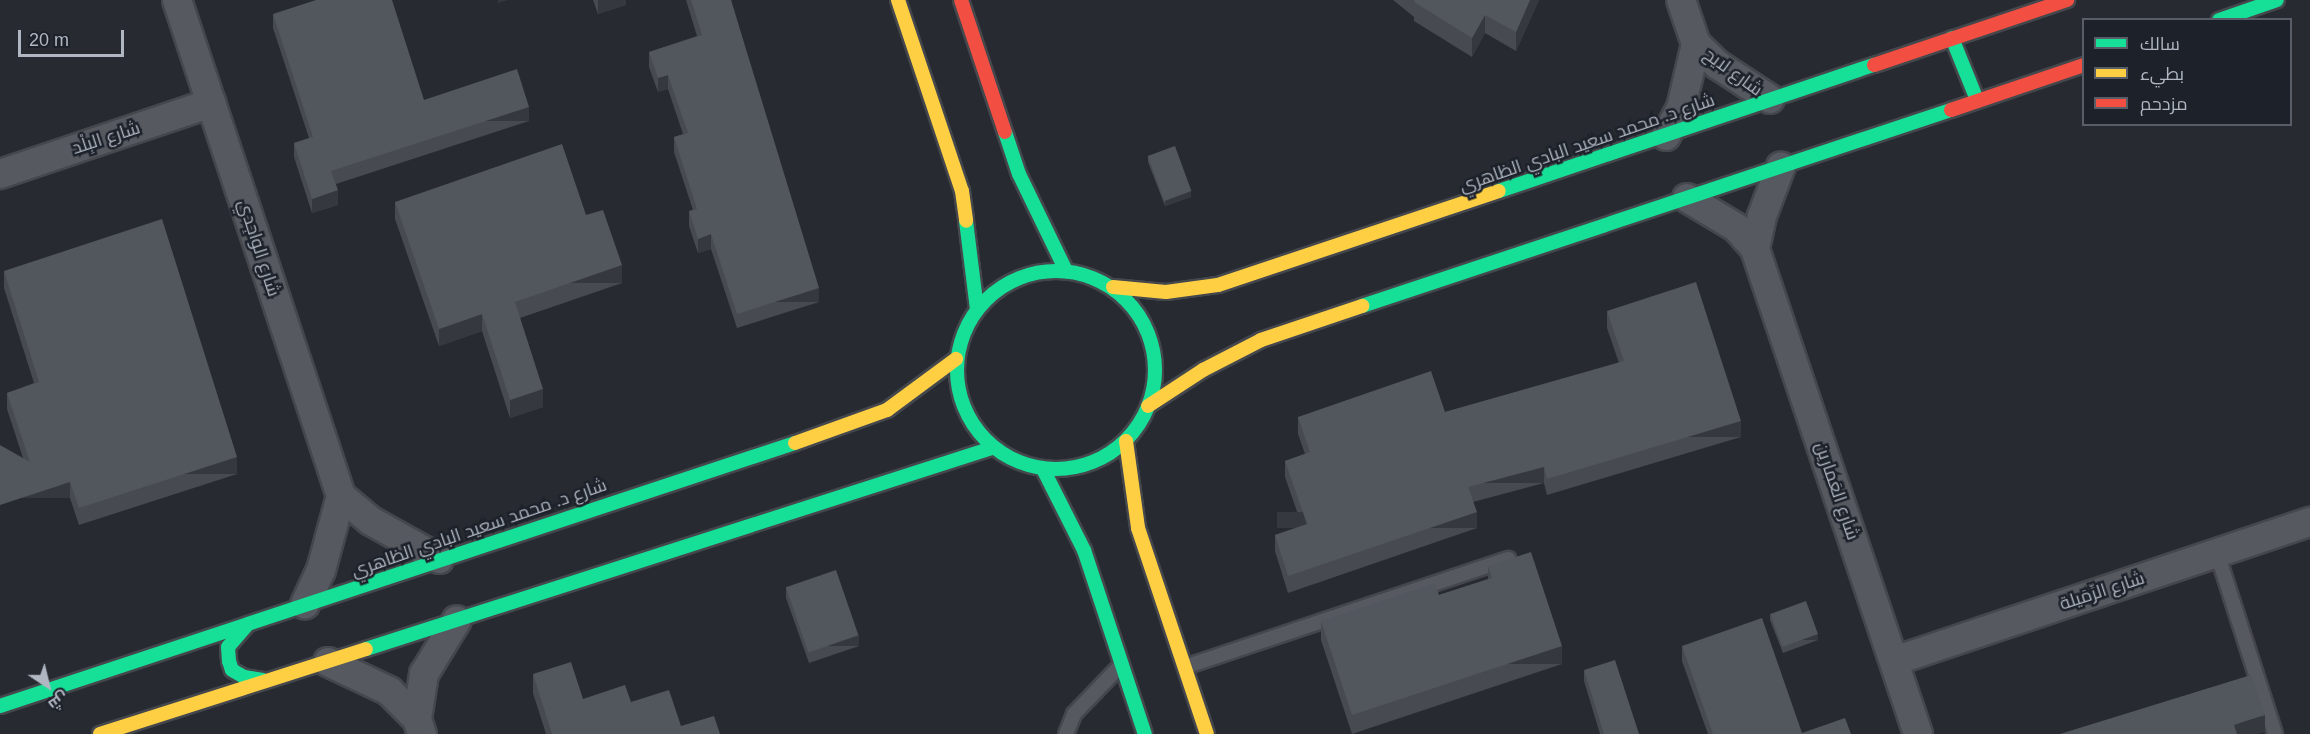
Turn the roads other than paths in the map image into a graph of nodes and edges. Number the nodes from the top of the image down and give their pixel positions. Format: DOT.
graph roads {
  1 [pos="177,0"];
  2 [pos="898,0"];
  3 [pos="961,0"];
  4 [pos="1681,0"];
  5 [pos="2067,0"];
  6 [pos="2277,0"];
  7 [pos="2225,18"];
  8 [pos="1952,38"];
  9 [pos="1696,44"];
  10 [pos="2082,65"];
  11 [pos="1770,99"];
  12 [pos="1977,100"];
  13 [pos="211,103"];
  14 [pos="1666,136"];
  15 [pos="1781,166"];
  16 [pos="0,174"];
  17 [pos="1687,198"];
  18 [pos="1755,249"];
  19 [pos="1066,271"];
  20 [pos="1113,287"];
  21 [pos="976,309"];
  22 [pos="956,359"];
  23 [pos="1148,406"];
  24 [pos="1126,441"];
  25 [pos="992,448"];
  26 [pos="1043,470"];
  27 [pos="342,496"];
  28 [pos="2310,522"];
  29 [pos="2217,553"];
  30 [pos="439,559"];
  31 [pos="1508,559"];
  32 [pos="305,604"];
  33 [pos="458,620"];
  34 [pos="249,624"];
  35 [pos="1894,661"];
  36 [pos="328,662"];
  37 [pos="1122,665"];
  38 [pos="1185,667"];
  39 [pos="263,680"];
  40 [pos="0,706"];
  41 [pos="419,726"];
  42 [pos="100,734"];
  43 [pos="1066,734"];
  44 [pos="1145,734"];
  45 [pos="1207,734"];
  46 [pos="1918,734"];
  47 [pos="2275,734"];
  1 -- 13 [label="street, شارع الواجِدي"];
  2 -- 21 [label="street"];
  3 -- 19 [label="street"];
  4 -- 9 [label="street, شارع لايح"];
  5 -- 8 [label="street, شارع د. محمد سعيد البادي الظاهري"];
  6 -- 7 [label="street"];
  8 -- 11 [label="street, شارع د. محمد سعيد البادي الظاهري"];
  8 -- 12 [label="street"];
  9 -- 11 [label="street, شارع لايح"];
  9 -- 14 [label="street, شارع لايح"];
  10 -- 12 [label="street"];
  11 -- 14 [label="street, شارع د. محمد سعيد البادي الظاهري"];
  12 -- 15 [label="street"];
  13 -- 16 [label="street, شارع البِلْد"];
  13 -- 27 [label="street, شارع الواجِدي"];
  14 -- 20 [label="street, شارع د. محمد سعيد البادي الظاهري"];
  15 -- 17 [label="street"];
  15 -- 18 [label="street"];
  17 -- 18 [label="street, شارع العَمارين"];
  17 -- 23 [label="street"];
  18 -- 35 [label="street, شارع العَمارين"];
  19 -- 20 [label="street"];
  19 -- 21 [label="street"];
  20 -- 23 [label="street"];
  21 -- 22 [label="street"];
  22 -- 25 [label="street"];
  22 -- 30 [label="street, شارع د. محمد سعيد البادي الظاهري"];
  23 -- 24 [label="street"];
  24 -- 26 [label="street"];
  24 -- 38 [label="street"];
  25 -- 26 [label="street"];
  25 -- 33 [label="street"];
  26 -- 37 [label="street"];
  27 -- 30 [label="street"];
  27 -- 32 [label="street"];
  28 -- 29 [label="street, شارع الرِّمَيلة"];
  29 -- 35 [label="street, شارع الرِّمَيلة"];
  29 -- 47 [label="lane"];
  30 -- 32 [label="street, شارع د. محمد سعيد البادي الظاهري"];
  31 -- 38 [label="lane"];
  32 -- 34 [label="street, شارع د. محمد سعيد البادي الظاهري"];
  33 -- 36 [label="street"];
  33 -- 41 [label="street"];
  34 -- 39 [label="street"];
  34 -- 40 [label="street, شارع د. محمد سعيد البادي الظاهري"];
  35 -- 46 [label="street, شارع العَمارين"];
  36 -- 39 [label="street"];
  36 -- 41 [label="street"];
  37 -- 43 [label="lane"];
  37 -- 44 [label="street"];
  38 -- 45 [label="street"];
  39 -- 42 [label="street"];
}
